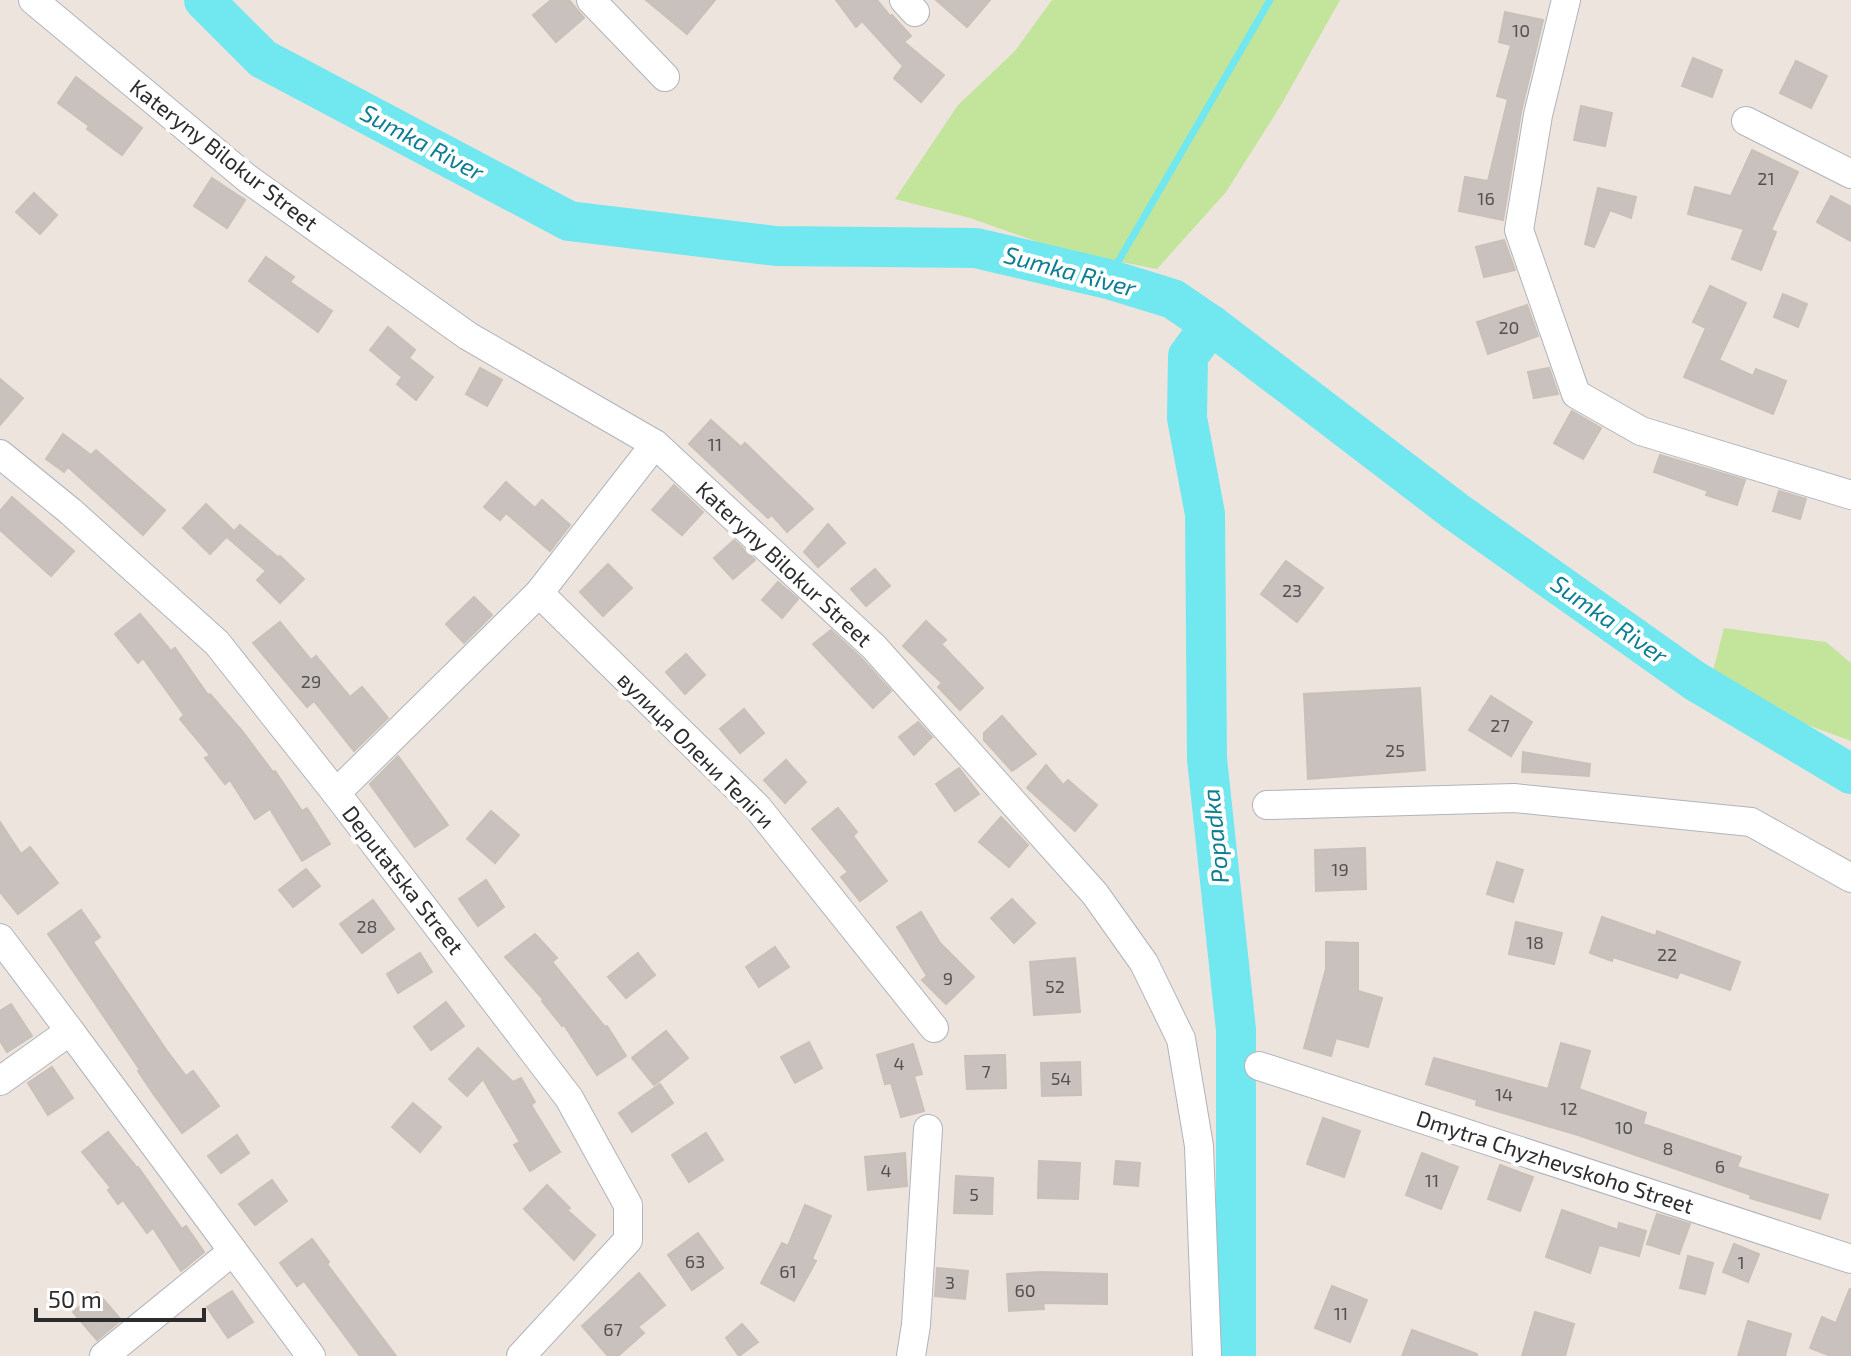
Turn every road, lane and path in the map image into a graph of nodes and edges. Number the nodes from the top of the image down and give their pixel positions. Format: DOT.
graph roads {
  1 [pos="33,0"];
  2 [pos="591,0"];
  3 [pos="1566,0"];
  4 [pos="665,77"];
  5 [pos="1746,121"];
  6 [pos="1851,174"];
  7 [pos="655,444"];
  8 [pos="0,454"];
  9 [pos="1851,495"];
  10 [pos="539,593"];
  11 [pos="336,793"];
  12 [pos="1267,805"];
  13 [pos="1851,878"];
  14 [pos="0,938"];
  15 [pos="934,1028"];
  16 [pos="70,1031"];
  17 [pos="1259,1066"];
  18 [pos="0,1081"];
  19 [pos="928,1129"];
  20 [pos="233,1251"];
  21 [pos="1851,1259"];
  22 [pos="104,1356"];
  23 [pos="311,1356"];
  24 [pos="521,1356"];
  25 [pos="911,1356"];
  26 [pos="1207,1356"];
  1 -- 7 [label="street, Kateryny Bilokur Street"];
  2 -- 4 [label="street"];
  3 -- 9 [label="street"];
  5 -- 6 [label="street"];
  7 -- 10 [label="street"];
  7 -- 26 [label="street, Kateryny Bilokur Street"];
  8 -- 11 [label="street, Deputatska Street"];
  10 -- 11 [label="street"];
  10 -- 15 [label="street, вулиця Олени Теліги"];
  11 -- 24 [label="street, Deputatska Street"];
  12 -- 13 [label="street"];
  14 -- 16 [label="street"];
  16 -- 18 [label="street"];
  16 -- 20 [label="street"];
  17 -- 21 [label="street, Dmytra Chyzhevskoho Street"];
  19 -- 25 [label="street"];
  20 -- 22 [label="street"];
  20 -- 23 [label="street"];
}
